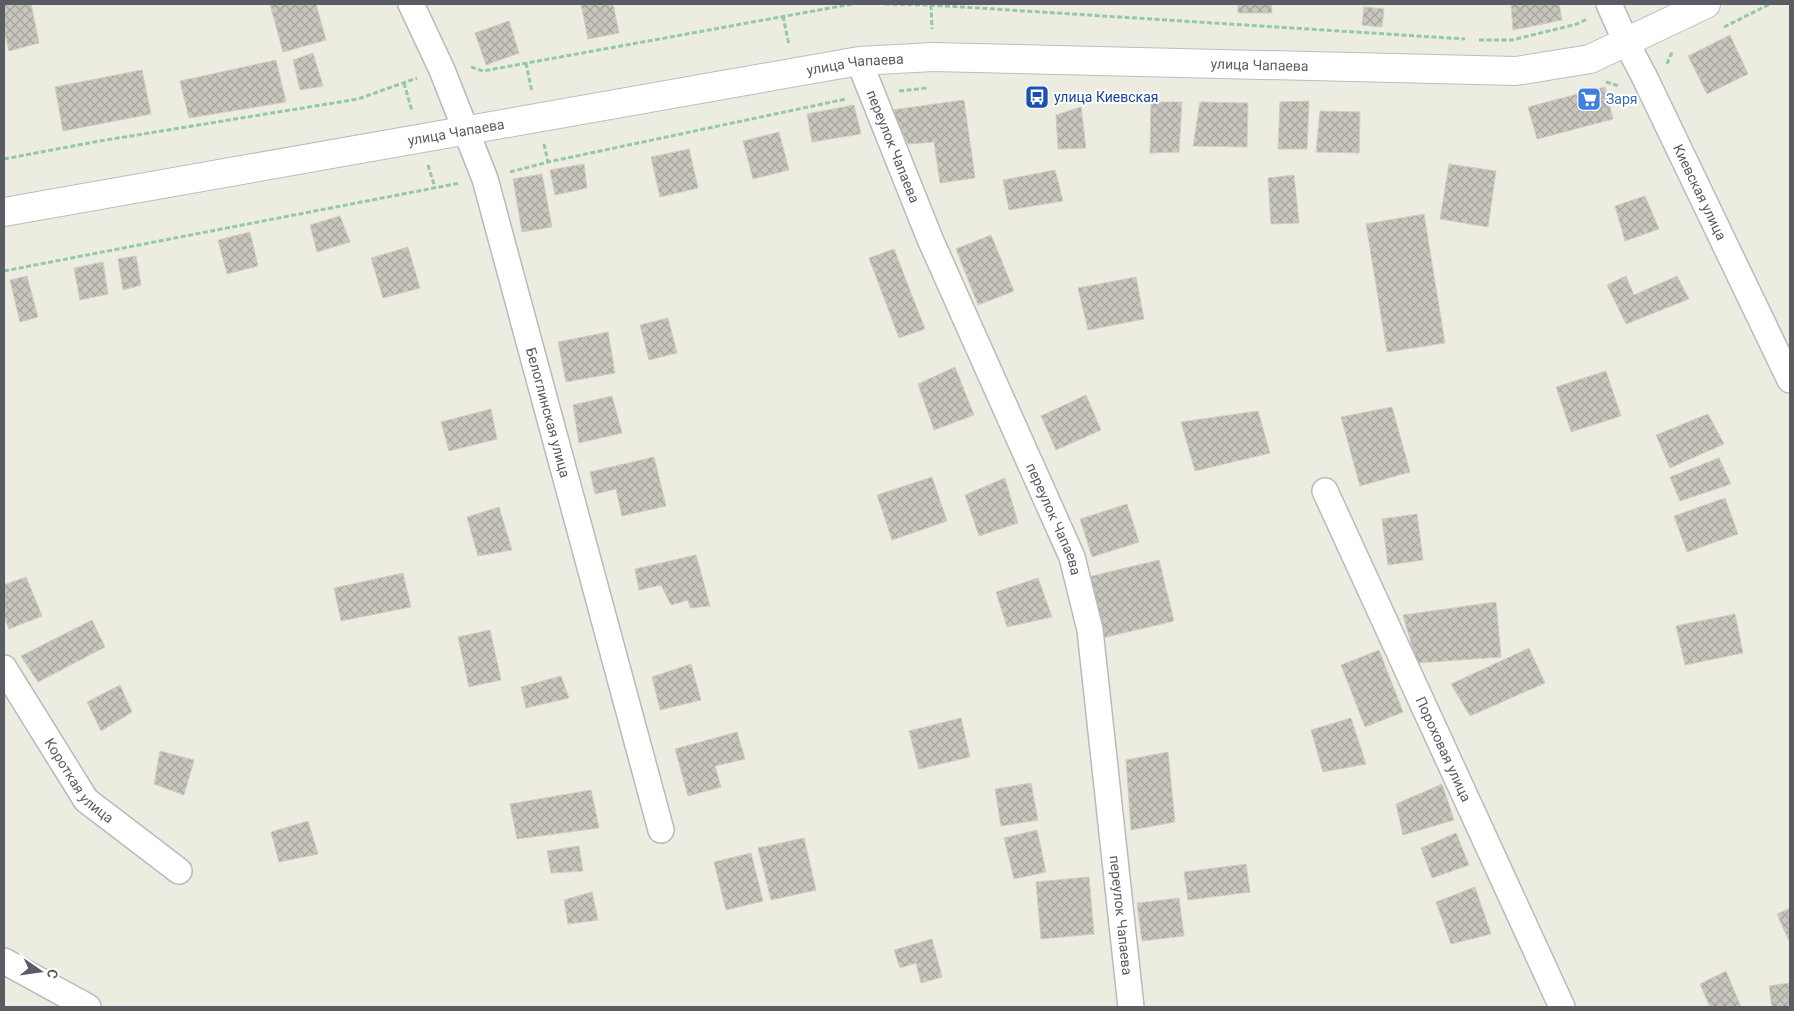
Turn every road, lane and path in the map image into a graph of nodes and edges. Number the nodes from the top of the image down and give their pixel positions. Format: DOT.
graph roads {
  1 [pos="411,4"];
  2 [pos="885,4"];
  3 [pos="1706,4"];
  4 [pos="1610,6"];
  5 [pos="1468,40"];
  6 [pos="1477,40"];
  7 [pos="1626,42"];
  8 [pos="859,61"];
  9 [pos="467,130"];
  10 [pos="4,212"];
  11 [pos="1790,380"];
  12 [pos="1325,491"];
  13 [pos="4,668"];
  14 [pos="661,830"];
  15 [pos="179,871"];
  16 [pos="4,961"];
  17 [pos="88,1007"];
  18 [pos="1131,1007"];
  19 [pos="1562,1007"];
  1 -- 9 [label="street, Белоглинская улица"];
  2 -- 5 [label="path"];
  3 -- 7 [label="main road, улица Чапаева"];
  4 -- 6 [label="path"];
  4 -- 7 [label="street, Киевская улица"];
  7 -- 8 [label="main road, улица Чапаева"];
  7 -- 11 [label="street, Киевская улица"];
  8 -- 9 [label="main road, улица Чапаева"];
  8 -- 18 [label="street, переулок Чапаева"];
  9 -- 10 [label="main road, улица Чапаева"];
  9 -- 14 [label="street, Белоглинская улица"];
  12 -- 19 [label="street, Пороховая улица"];
  13 -- 15 [label="street, Короткая улица"];
  16 -- 17 [label="street"];
}
